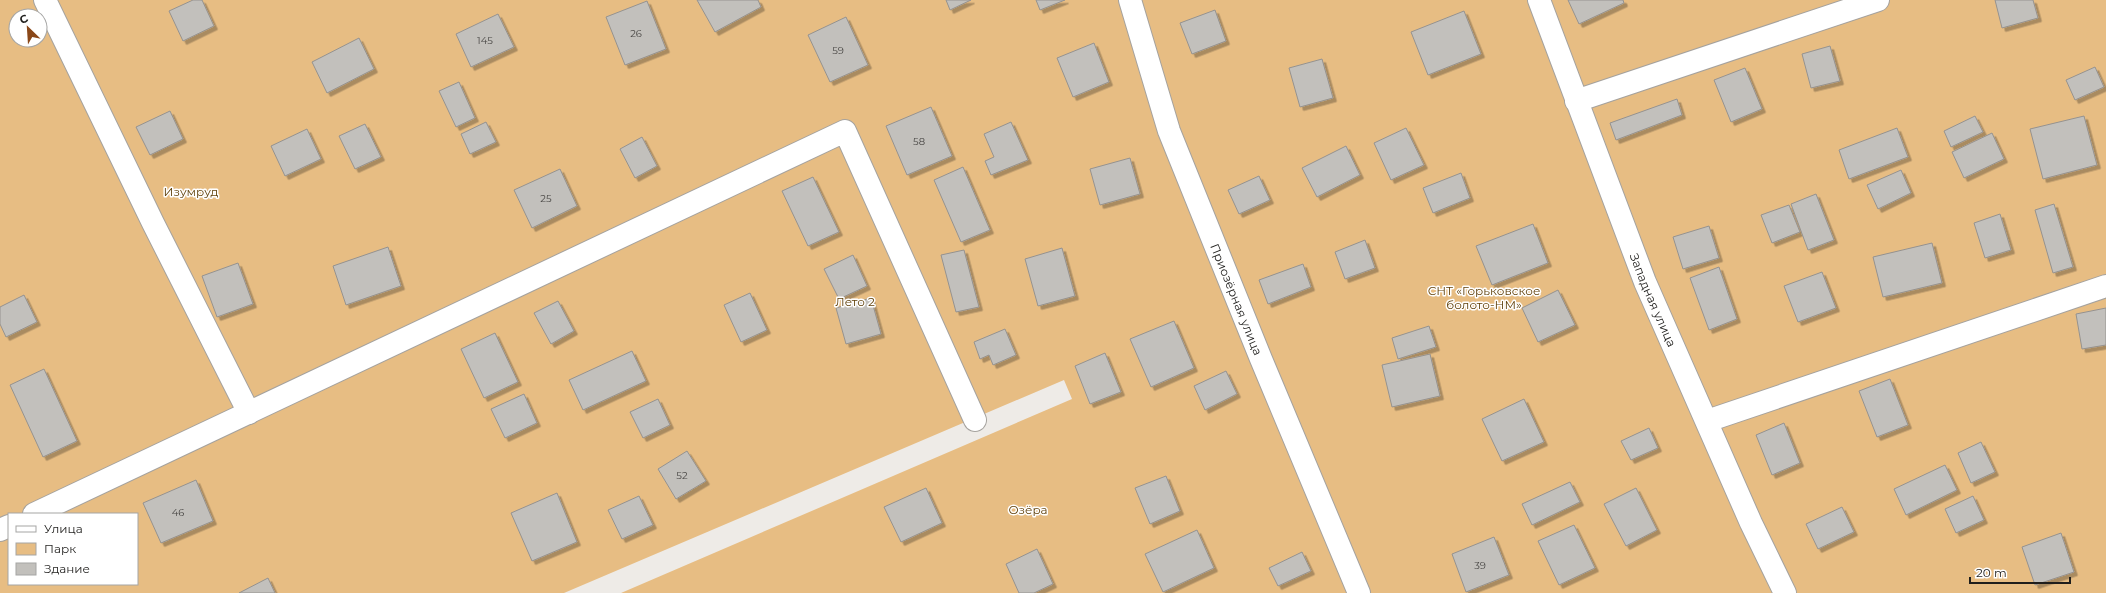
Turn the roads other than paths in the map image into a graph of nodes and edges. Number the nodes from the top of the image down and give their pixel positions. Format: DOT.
graph roads {
  1 [pos="44,0"];
  2 [pos="1130,0"];
  3 [pos="1539,0"];
  4 [pos="1878,0"];
  5 [pos="1576,101"];
  6 [pos="2106,286"];
  7 [pos="249,413"];
  8 [pos="975,420"];
  9 [pos="1707,421"];
  10 [pos="36,513"];
  11 [pos="1359,593"];
  12 [pos="1785,593"];
  1 -- 7 [label="street"];
  2 -- 11 [label="street, Приозёрная улица"];
  3 -- 5 [label="street, Западная улица"];
  4 -- 5 [label="street"];
  5 -- 9 [label="street, Западная улица"];
  6 -- 9 [label="street"];
  7 -- 8 [label="street"];
  7 -- 10 [label="street"];
  9 -- 12 [label="street, Западная улица"];
}
